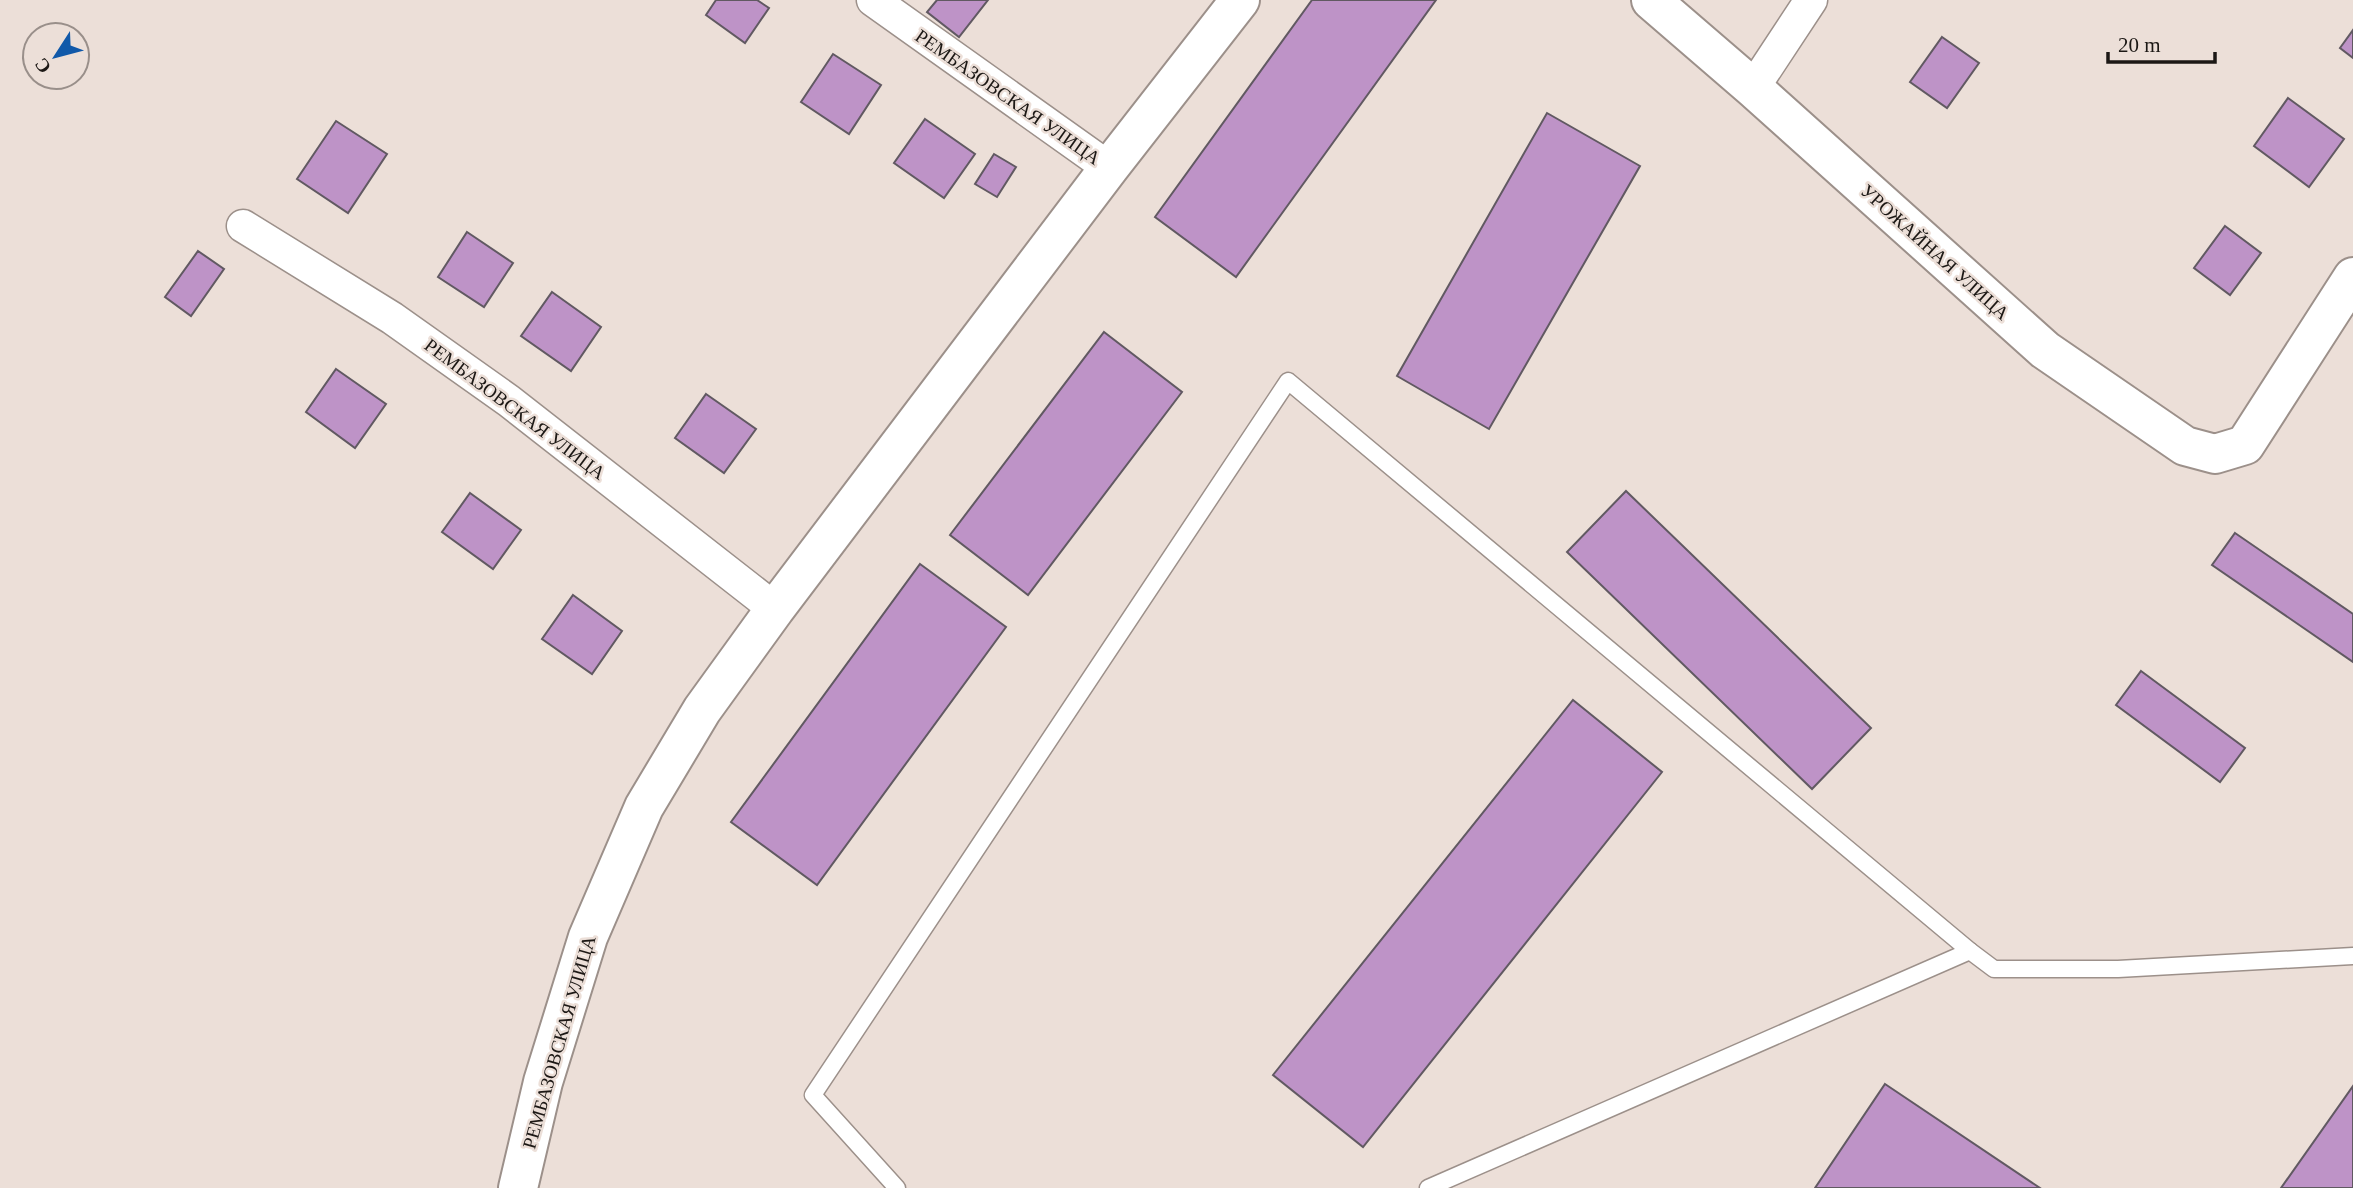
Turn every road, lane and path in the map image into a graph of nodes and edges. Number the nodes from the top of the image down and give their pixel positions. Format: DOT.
graph roads {
  1 [pos="873,0"];
  2 [pos="1240,0"];
  3 [pos="1651,0"];
  4 [pos="1811,0"];
  5 [pos="1753,88"];
  6 [pos="1109,168"];
  7 [pos="243,226"];
  8 [pos="2353,277"];
  9 [pos="775,609"];
  10 [pos="1970,951"];
  11 [pos="2353,956"];
  12 [pos="518,1188"];
  13 [pos="897,1188"];
  14 [pos="1428,1188"];
  1 -- 6 [label="street, РЕМБАЗОВСКАЯ УЛИЦА"];
  2 -- 6 [label="street, РЕМБАЗОВСКАЯ УЛИЦА"];
  3 -- 5 [label="street, УРОЖАЙНАЯ УЛИЦА"];
  4 -- 5 [label="street"];
  5 -- 8 [label="street, УРОЖАЙНАЯ УЛИЦА"];
  6 -- 9 [label="street, РЕМБАЗОВСКАЯ УЛИЦА"];
  7 -- 9 [label="street, РЕМБАЗОВСКАЯ УЛИЦА"];
  9 -- 12 [label="street, РЕМБАЗОВСКАЯ УЛИЦА"];
  10 -- 11 [label="lane"];
  10 -- 13 [label="lane"];
  10 -- 14 [label="lane"];
}
